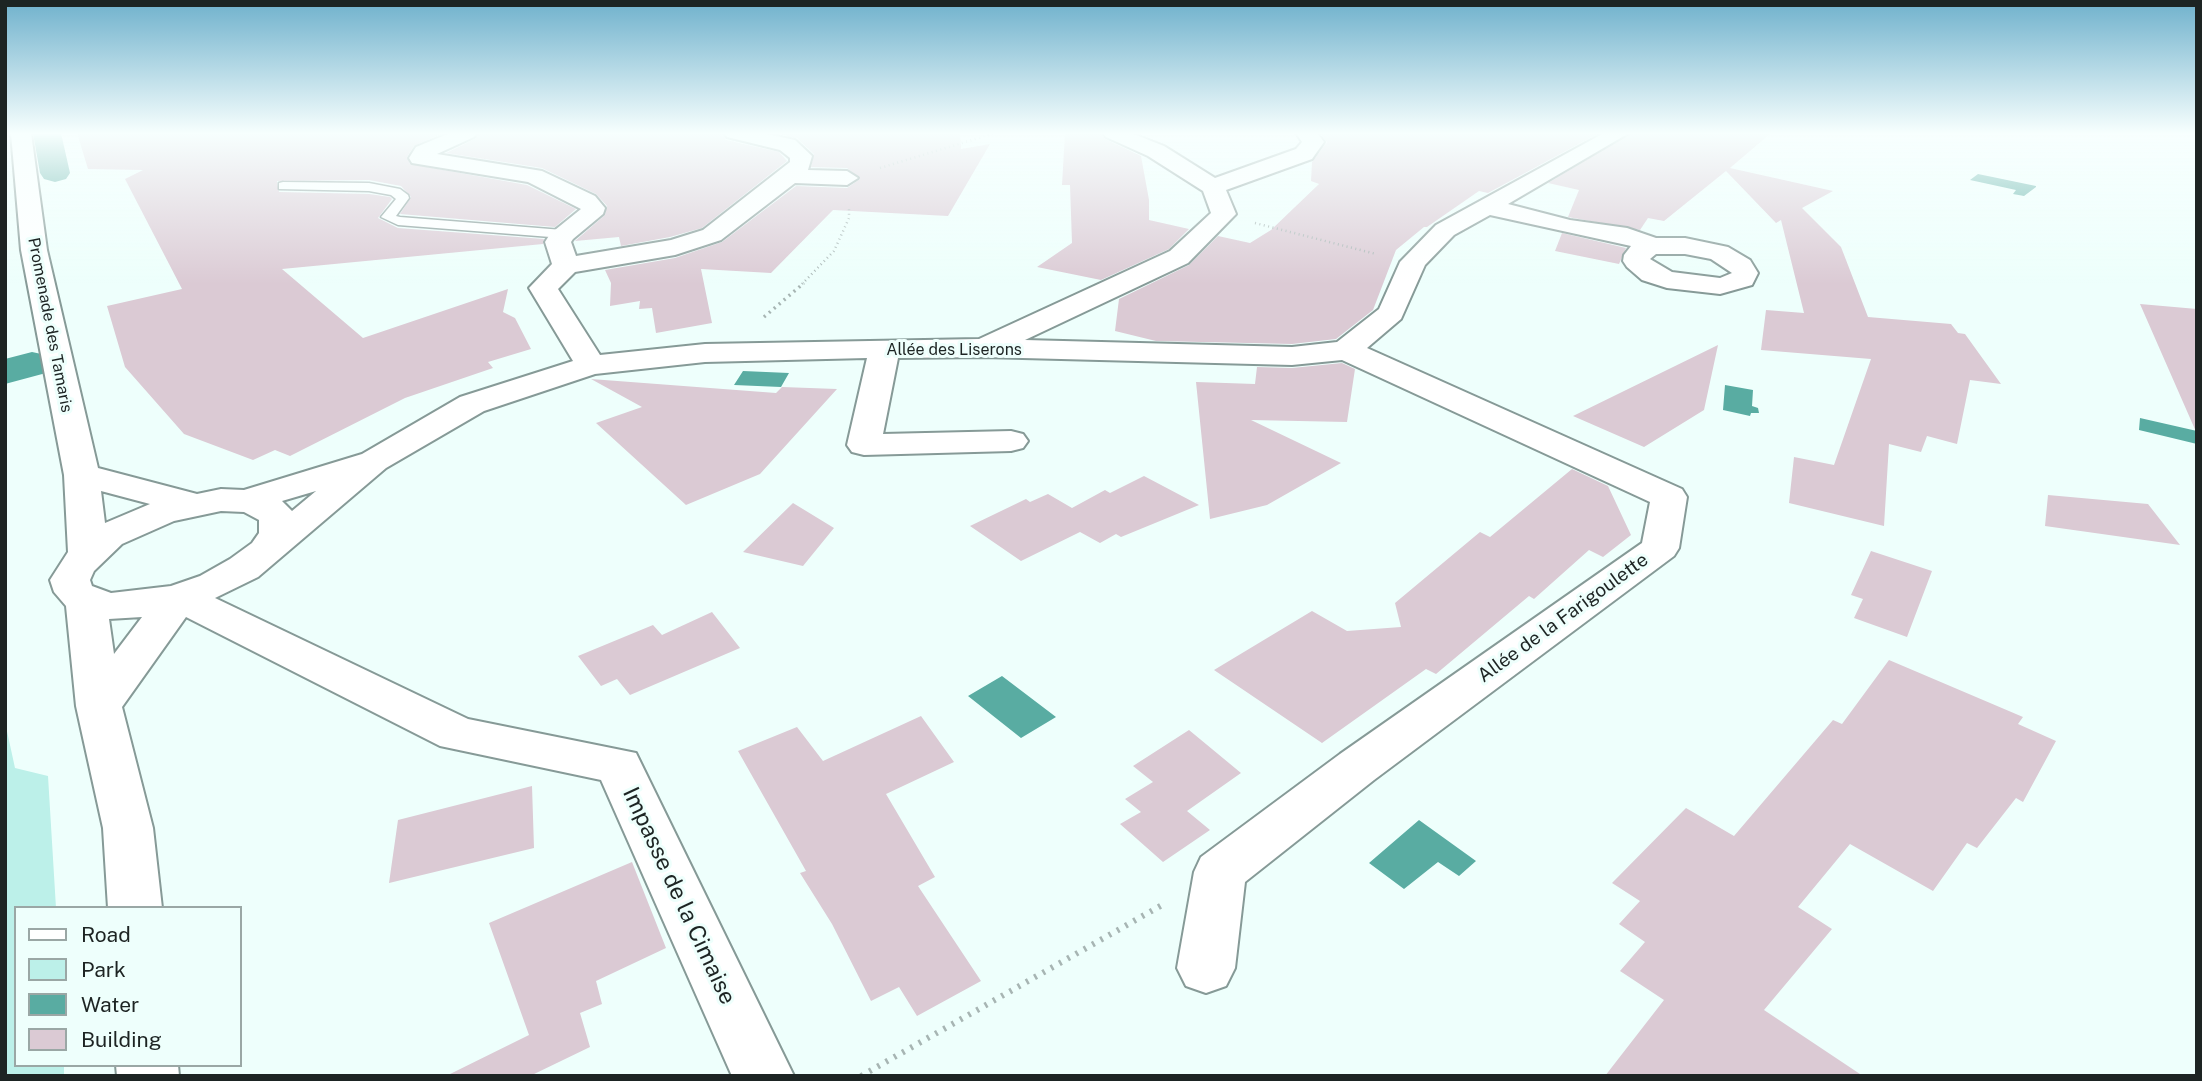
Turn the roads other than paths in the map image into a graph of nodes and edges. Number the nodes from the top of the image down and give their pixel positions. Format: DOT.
graph roads {
  1 [pos="27,183"];
  2 [pos="550,183"];
  3 [pos="780,183"];
  4 [pos="1207,183"];
  5 [pos="1223,183"];
  6 [pos="1529,183"];
  7 [pos="284,186"];
  8 [pos="1213,187"];
  9 [pos="1489,206"];
  10 [pos="563,234"];
  11 [pos="1653,246"];
  12 [pos="566,266"];
  13 [pos="984,348"];
  14 [pos="884,350"];
  15 [pos="1346,350"];
  16 [pos="591,365"];
  17 [pos="1011,440"];
  18 [pos="374,461"];
  19 [pos="82,475"];
  20 [pos="246,501"];
  21 [pos="193,504"];
  22 [pos="266,551"];
  23 [pos="88,552"];
  24 [pos="179,597"];
  25 [pos="86,601"];
  26 [pos="99,706"];
  27 [pos="135,906"];
  28 [pos="1206,968"];
  29 [pos="763,1076"];
  1 -- 19 [label="street, Promenade des Tamaris"];
  2 -- 10 [label="street"];
  3 -- 12 [label="street"];
  4 -- 8 [label="street"];
  5 -- 8 [label="street"];
  6 -- 9 [label="street"];
  7 -- 10 [label="lane"];
  8 -- 13 [label="street"];
  9 -- 11 [label="street"];
  9 -- 15 [label="street"];
  10 -- 12 [label="street"];
  12 -- 16 [label="street"];
  13 -- 14 [label="street, Allée des Liserons"];
  13 -- 15 [label="street, Allée des Liserons"];
  14 -- 16 [label="street, Allée des Liserons"];
  14 -- 17 [label="street"];
  15 -- 28 [label="street, Allée de la Farigoulette"];
  16 -- 18 [label="street, Allée des Liserons"];
  18 -- 20 [label="street"];
  18 -- 22 [label="street"];
  19 -- 21 [label="street"];
  19 -- 23 [label="street, Promenade des Tamaris"];
  20 -- 21 [label="street"];
  20 -- 22 [label="street"];
  21 -- 23 [label="street"];
  22 -- 24 [label="street"];
  23 -- 25 [label="street"];
  24 -- 25 [label="street"];
  24 -- 26 [label="street"];
  24 -- 29 [label="street, Impasse de la Cimaise"];
  25 -- 26 [label="street"];
  26 -- 27 [label="street"];
}
